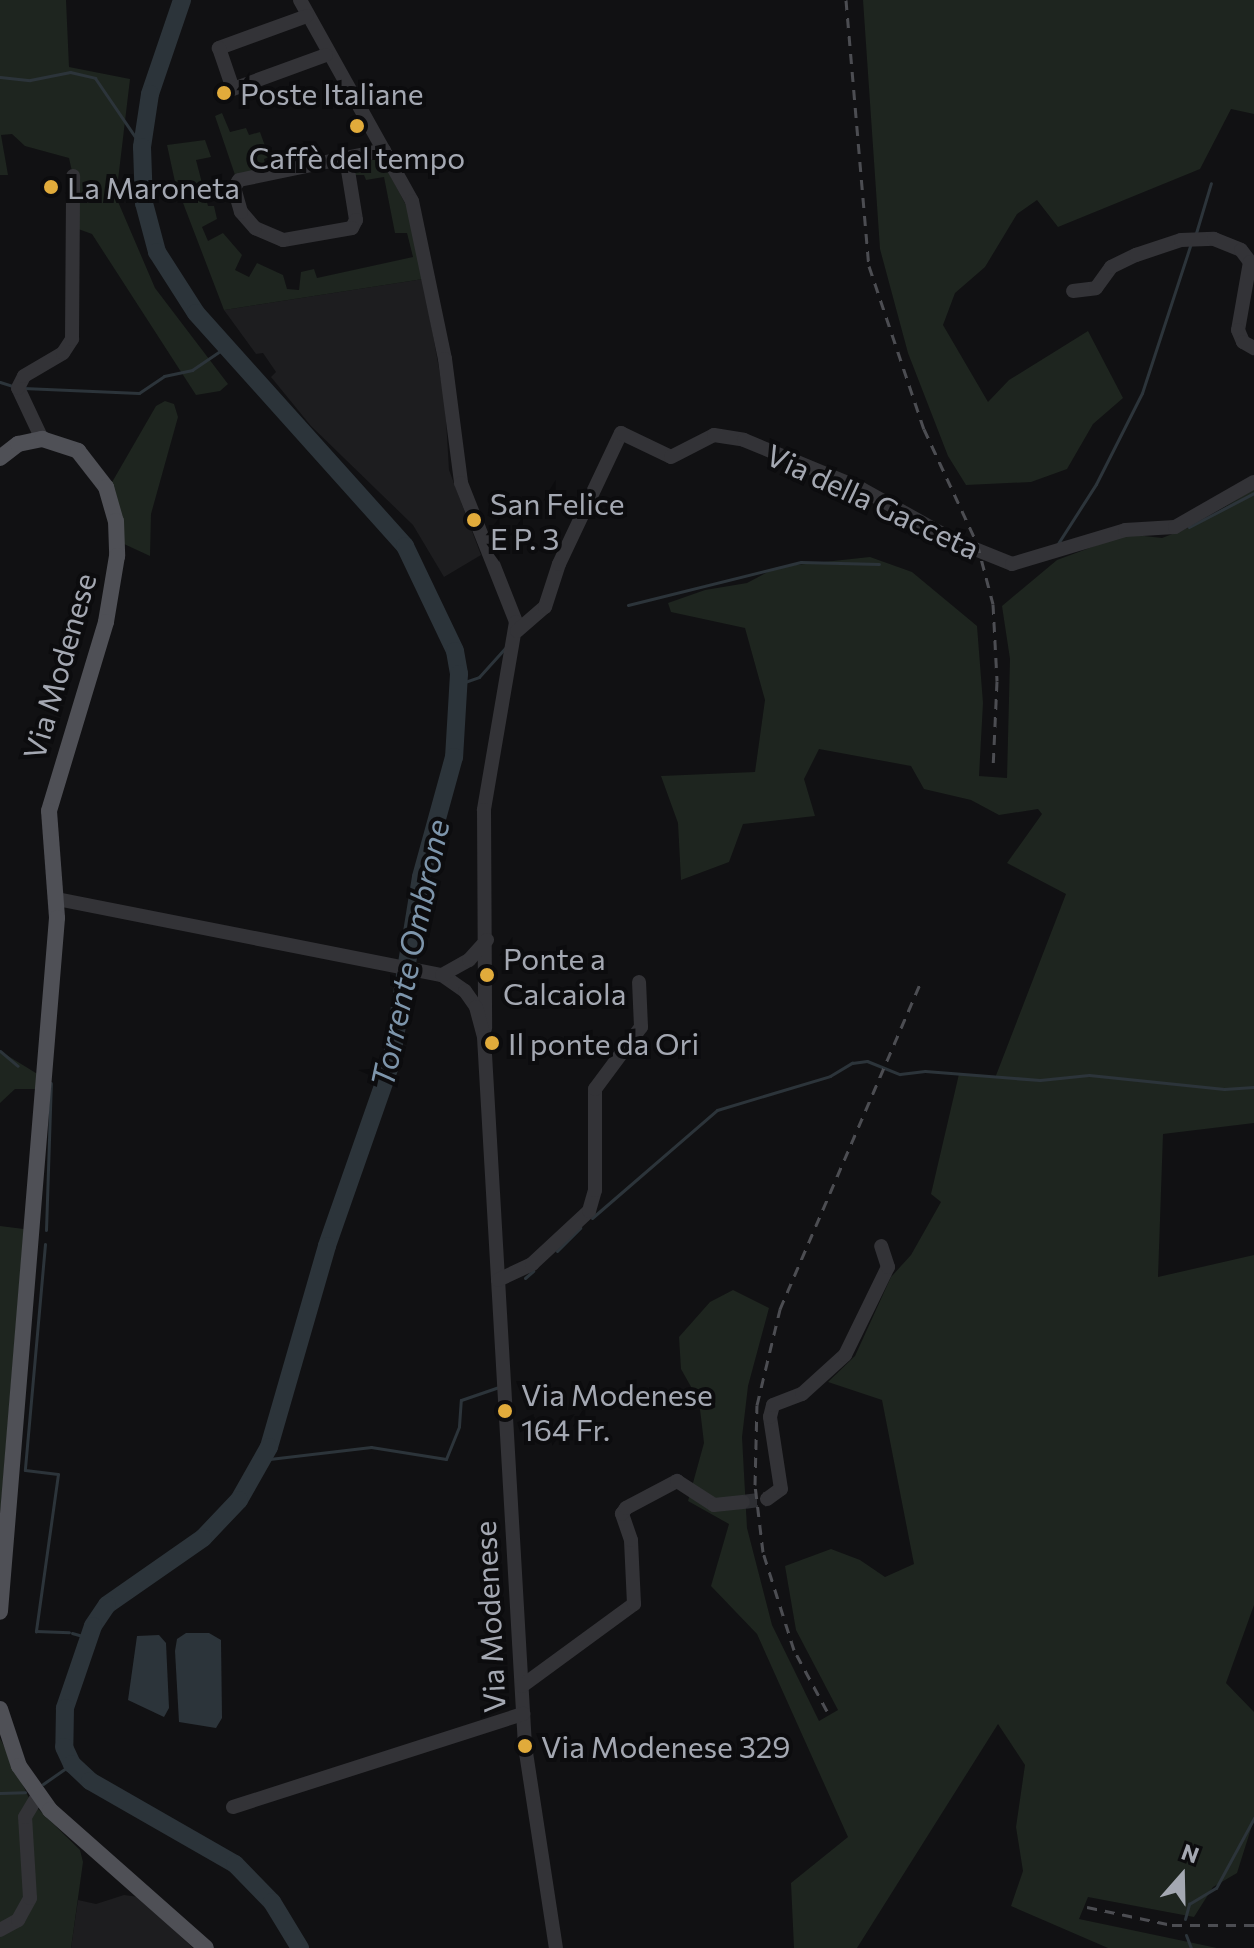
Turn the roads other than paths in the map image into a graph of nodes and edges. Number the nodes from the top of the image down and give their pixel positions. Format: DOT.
graph roads {
  1 [pos="300,0"];
  2 [pos="307,16"];
  3 [pos="326,55"];
  4 [pos="384,150"];
  5 [pos="346,158"];
  6 [pos="73,176"];
  7 [pos="1073,291"];
  8 [pos="1254,348"];
  9 [pos="42,439"];
  10 [pos="0,458"];
  11 [pos="1254,482"];
  12 [pos="517,631"];
  13 [pos="57,899"];
  14 [pos="487,940"];
  15 [pos="435,973"];
  16 [pos="639,982"];
  17 [pos="484,1033"];
  18 [pos="881,1246"];
  19 [pos="498,1280"];
  20 [pos="767,1499"];
  21 [pos="743,1502"];
  22 [pos="0,1612"];
  23 [pos="522,1686"];
  24 [pos="0,1709"];
  25 [pos="523,1714"];
  26 [pos="38,1795"];
  27 [pos="233,1807"];
  28 [pos="0,1930"];
  29 [pos="206,1948"];
  30 [pos="556,1948"];
  1 -- 2 [label="street"];
  2 -- 3 [label="street"];
  2 -- 3 [label="street"];
  3 -- 4 [label="street"];
  4 -- 5 [label="street"];
  4 -- 12 [label="street"];
  5 -- 5 [label="street"];
  6 -- 9 [label="street"];
  7 -- 8 [label="street"];
  9 -- 10 [label="main road"];
  9 -- 13 [label="main road, Via Modenese"];
  11 -- 12 [label="street, Via della Gacceta"];
  12 -- 14 [label="street"];
  13 -- 15 [label="street"];
  13 -- 22 [label="main road, Via Modenese"];
  14 -- 15 [label="street"];
  14 -- 17 [label="street"];
  15 -- 17 [label="street"];
  16 -- 19 [label="street"];
  17 -- 19 [label="street, Via Modenese"];
  18 -- 20 [label="street"];
  19 -- 23 [label="street, Via Modenese"];
  21 -- 23 [label="street"];
  23 -- 25 [label="street, Via Modenese"];
  24 -- 26 [label="main road"];
  25 -- 27 [label="street"];
  25 -- 30 [label="street, Via Modenese"];
  26 -- 28 [label="street"];
  26 -- 29 [label="main road"];
}
